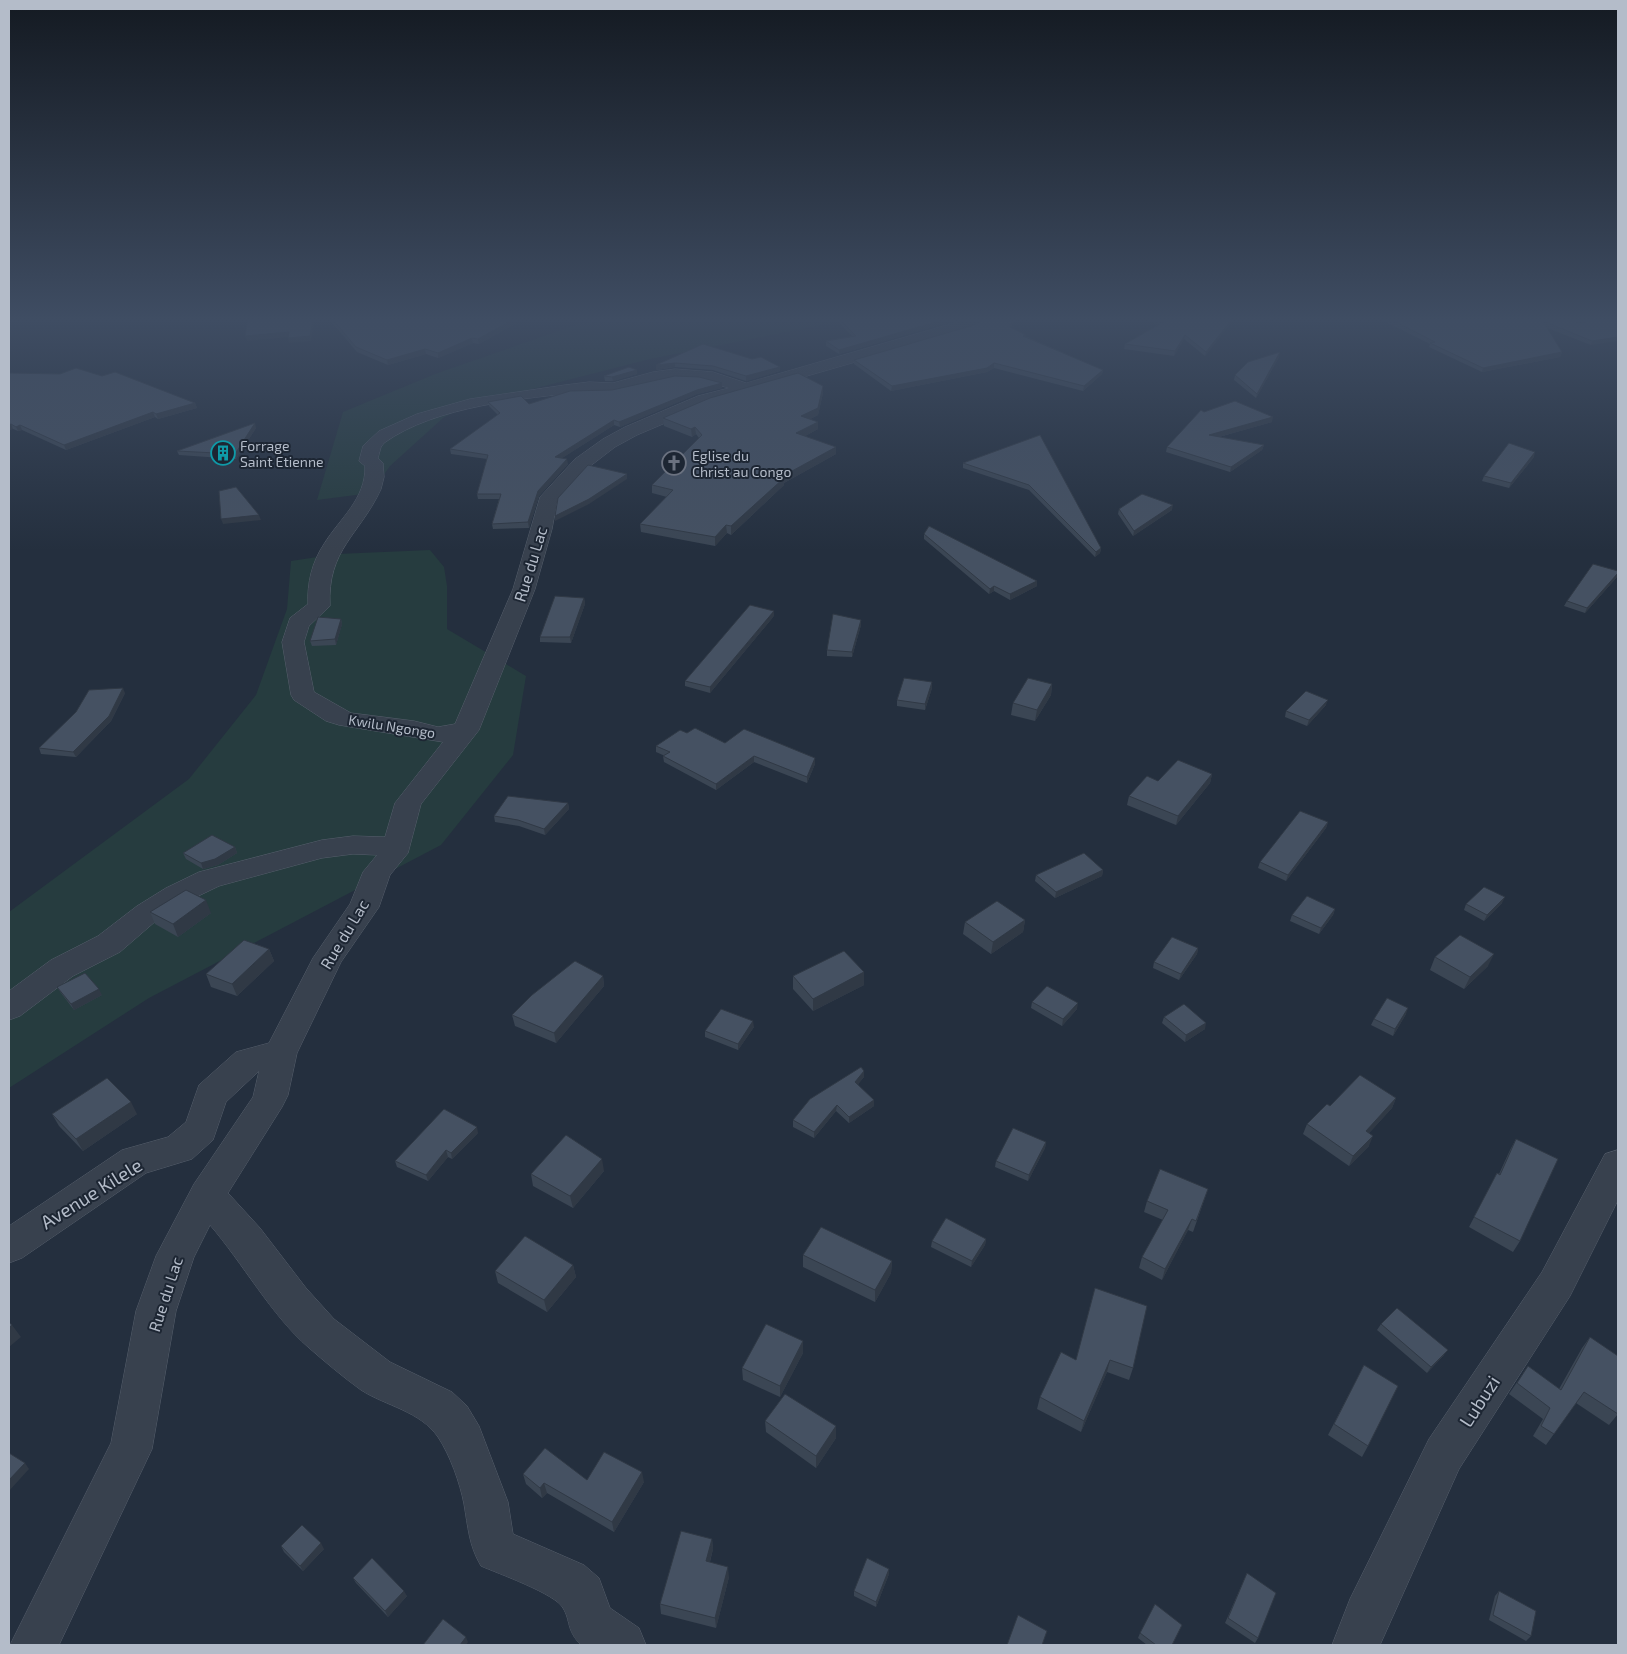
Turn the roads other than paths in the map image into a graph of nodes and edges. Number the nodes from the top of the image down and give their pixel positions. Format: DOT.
graph roads {
  1 [pos="508,396"];
  2 [pos="718,396"];
  3 [pos="466,730"];
  4 [pos="397,846"];
  5 [pos="9,1008"];
  6 [pos="280,1053"];
  7 [pos="1618,1165"];
  8 [pos="207,1195"];
  9 [pos="9,1246"];
  10 [pos="34,1645"];
  11 [pos="622,1645"];
  12 [pos="1356,1645"];
  1 -- 3 [label="street, Kwilu Ngongo"];
  2 -- 3 [label="street, Rue du Lac"];
  3 -- 4 [label="street, Rue du Lac"];
  4 -- 5 [label="street"];
  4 -- 6 [label="street, Rue du Lac"];
  6 -- 8 [label="street, Rue du Lac"];
  6 -- 9 [label="street, Avenue Kilele"];
  7 -- 12 [label="street, Lubuzi"];
  8 -- 10 [label="street, Rue du Lac"];
  8 -- 11 [label="street"];
}
